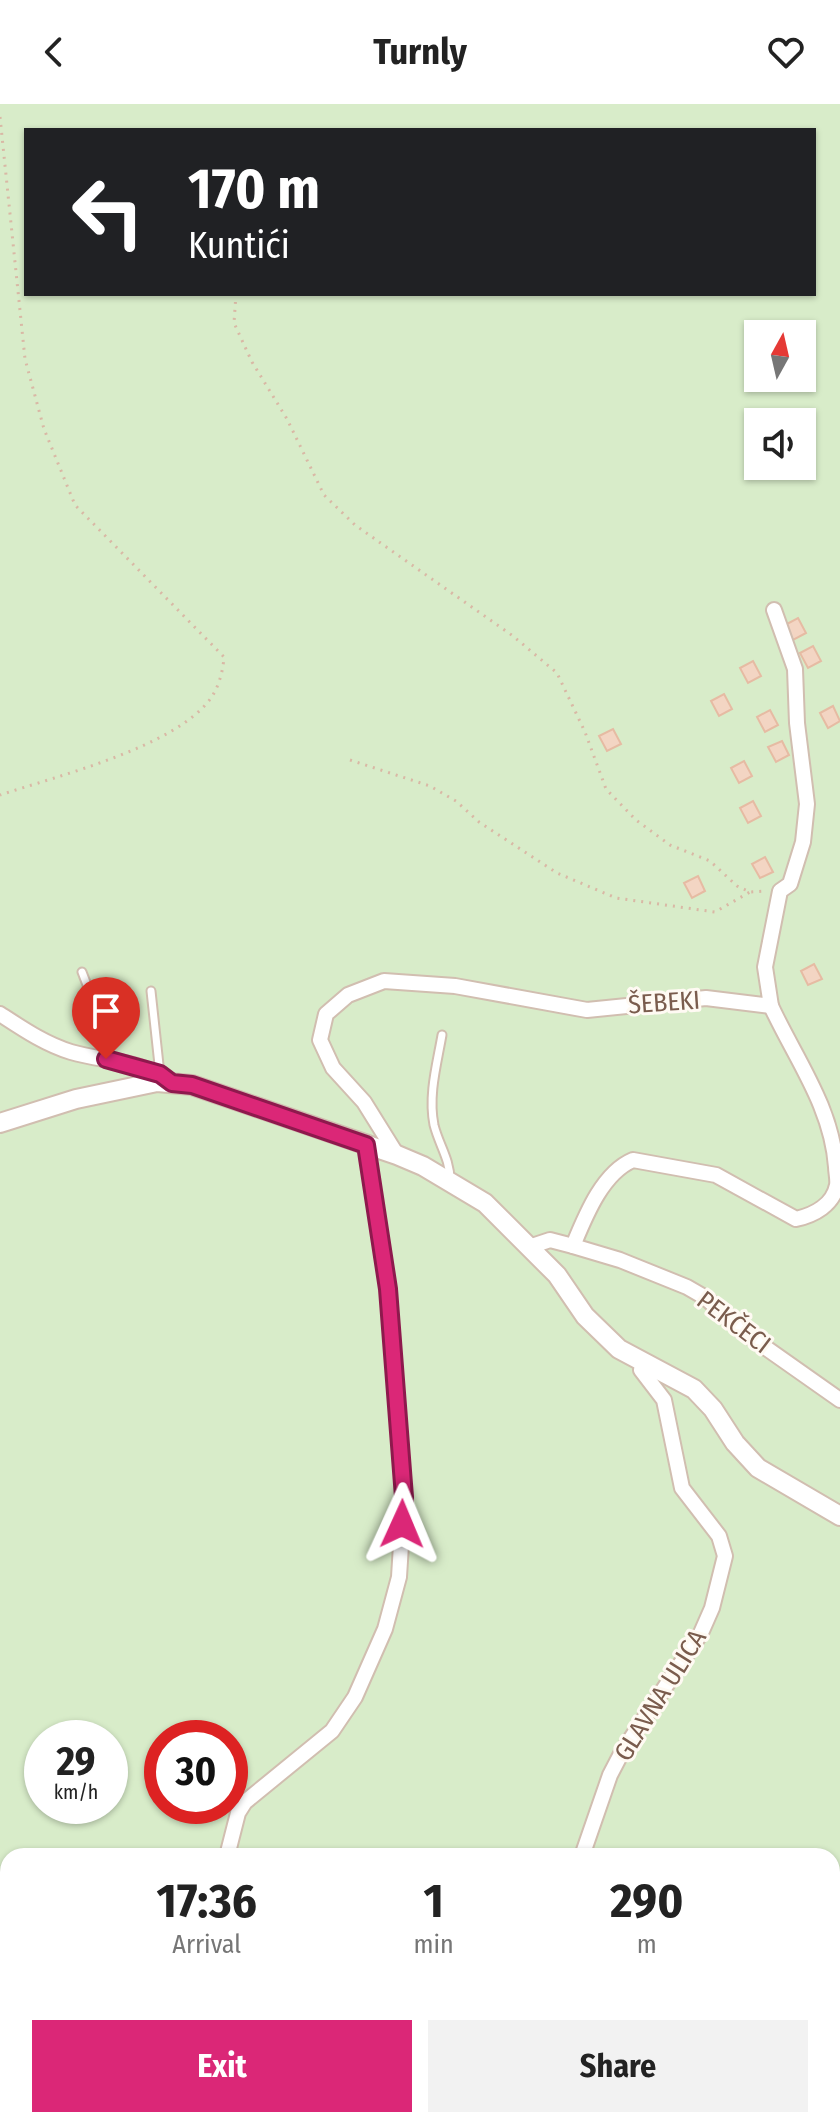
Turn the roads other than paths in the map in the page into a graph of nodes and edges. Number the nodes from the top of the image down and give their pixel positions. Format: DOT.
graph roads {
  1 [pos="774,610"];
  2 [pos="82,972"];
  3 [pos="151,991"];
  4 [pos="771,1006"];
  5 [pos="0,1014"];
  6 [pos="442,1035"];
  7 [pos="106,1059"];
  8 [pos="166,1078"];
  9 [pos="0,1123"];
  10 [pos="366,1145"];
  11 [pos="397,1155"];
  12 [pos="449,1182"];
  13 [pos="573,1246"];
  14 [pos="529,1247"];
  15 [pos="643,1363"];
  16 [pos="840,1400"];
  17 [pos="840,1516"];
  18 [pos="229,1848"];
  19 [pos="585,1848"];
  1 -- 4 [label="street"];
  2 -- 7 [label="lane"];
  3 -- 8 [label="lane"];
  4 -- 11 [label="street, ŠEBEKI"];
  4 -- 13 [label="street"];
  5 -- 7 [label="street"];
  6 -- 12 [label="lane"];
  7 -- 8 [label="street"];
  8 -- 9 [label="street, GLAVNA ULICA"];
  8 -- 10 [label="street, GLAVNA ULICA"];
  10 -- 11 [label="street, GLAVNA ULICA"];
  10 -- 18 [label="street"];
  11 -- 12 [label="street, GLAVNA ULICA"];
  12 -- 14 [label="street, GLAVNA ULICA"];
  13 -- 14 [label="street, PEKČECI"];
  13 -- 16 [label="street, PEKČECI"];
  14 -- 15 [label="street, GLAVNA ULICA"];
  15 -- 17 [label="street, GLAVNA ULICA"];
  15 -- 19 [label="street, GLAVNA ULICA"];
}
